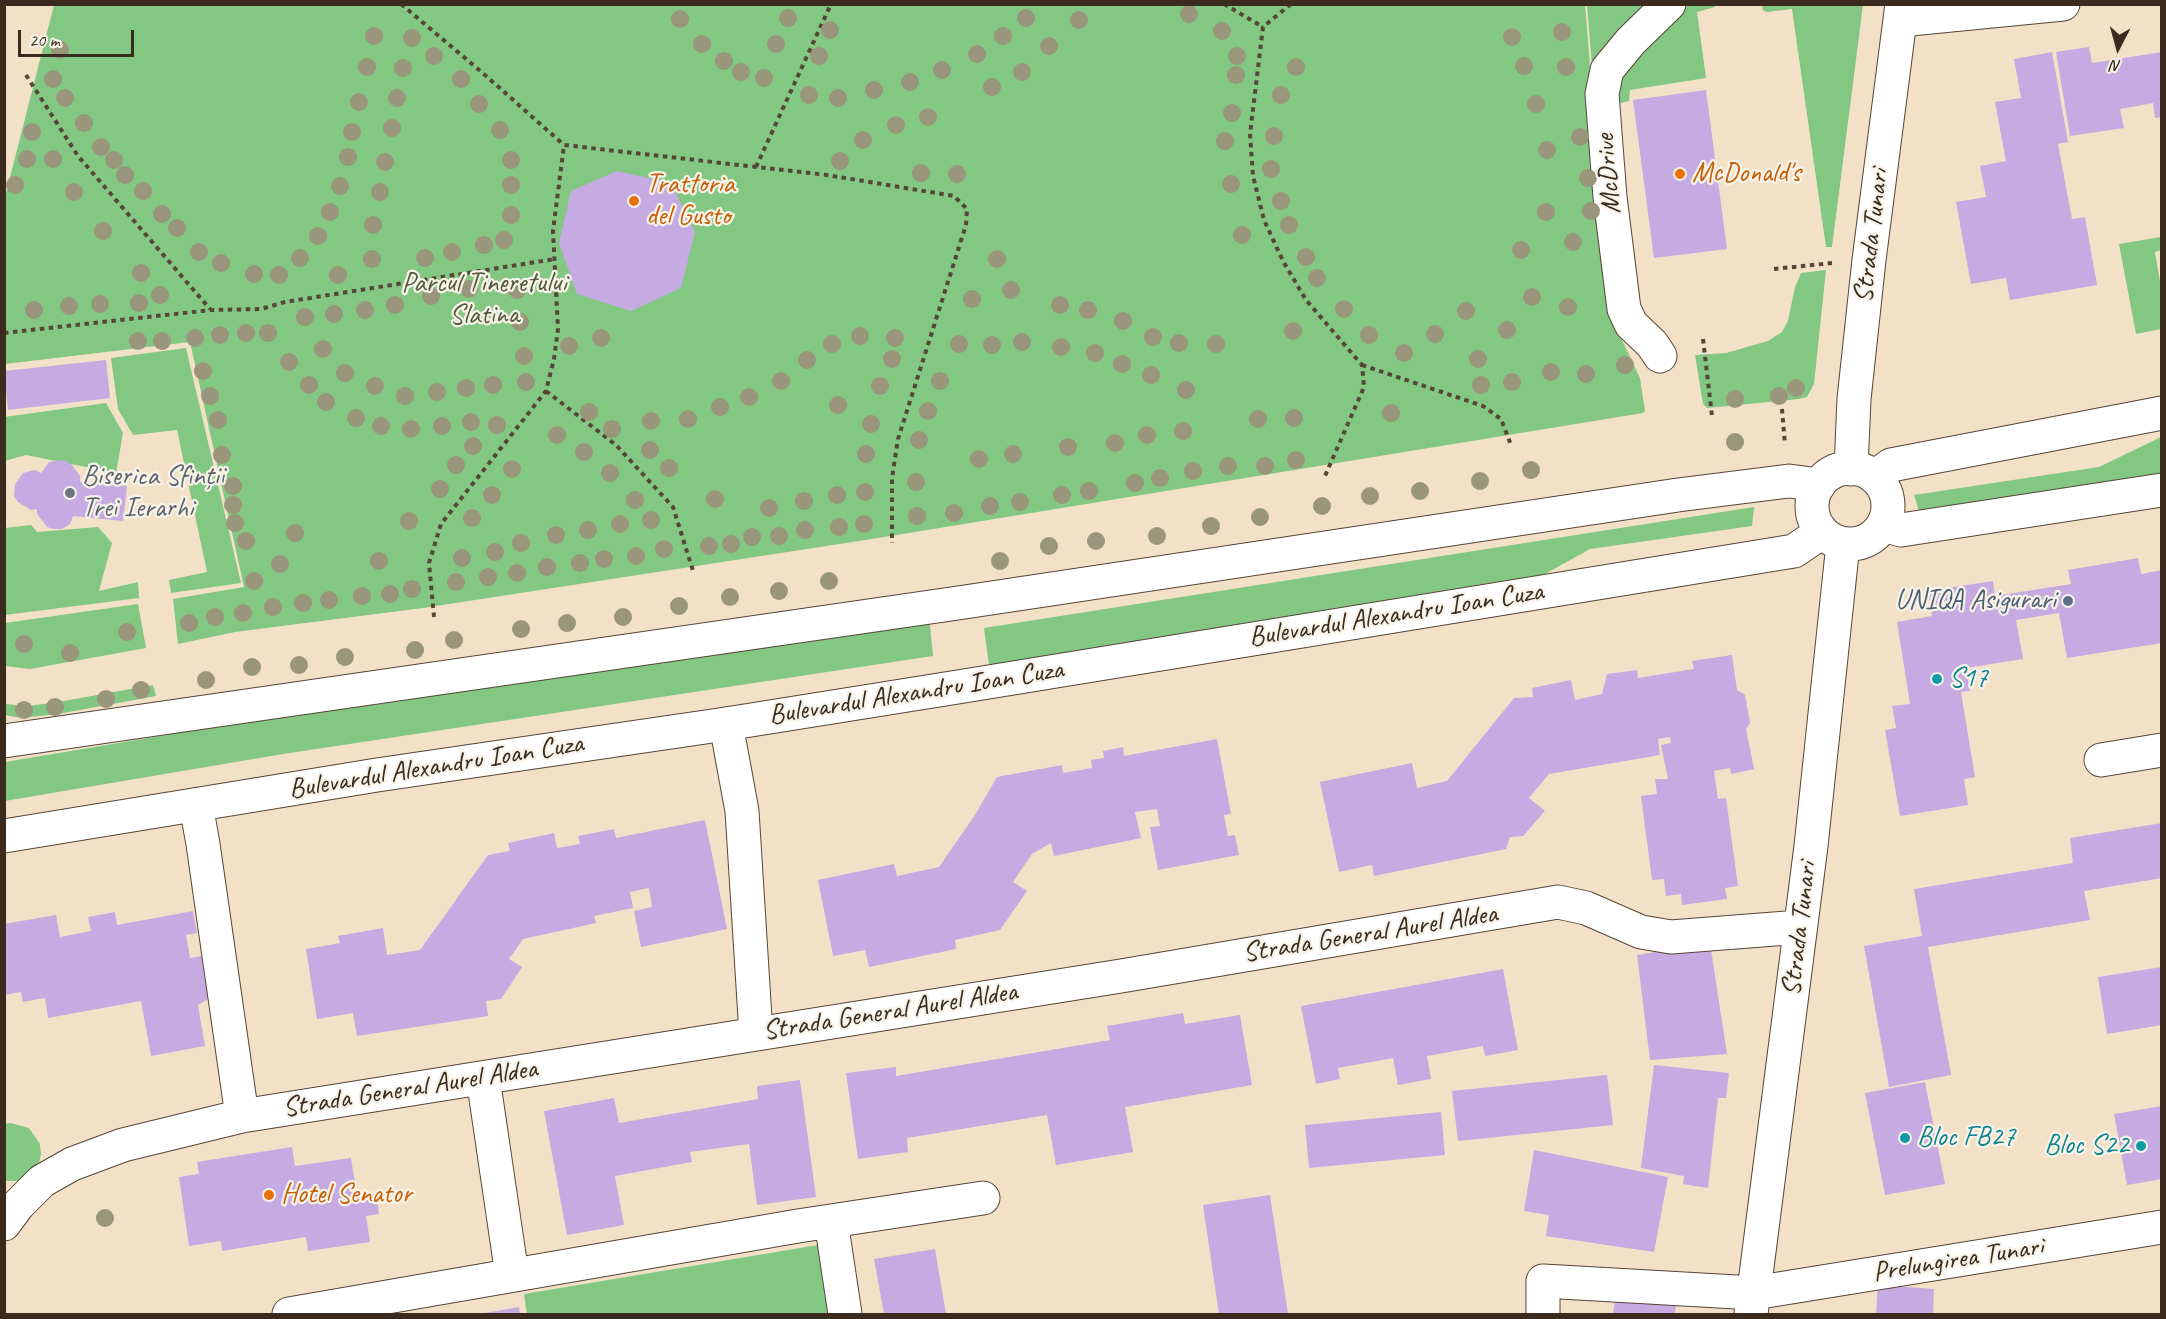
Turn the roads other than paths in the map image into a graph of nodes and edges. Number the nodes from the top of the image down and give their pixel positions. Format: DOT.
graph roads {
  1 [pos="1669,4"];
  2 [pos="2063,4"];
  3 [pos="1901,12"];
  4 [pos="1660,356"];
  5 [pos="2162,413"];
  6 [pos="1862,473"];
  7 [pos="1819,485"];
  8 [pos="2162,490"];
  9 [pos="1883,525"];
  10 [pos="1833,538"];
  11 [pos="726,724"];
  12 [pos="4,728"];
  13 [pos="20,739"];
  14 [pos="2162,750"];
  15 [pos="2101,760"];
  16 [pos="196,805"];
  17 [pos="4,836"];
  18 [pos="1800,927"];
  19 [pos="756,1034"];
  20 [pos="483,1078"];
  21 [pos="242,1116"];
  22 [pos="983,1198"];
  23 [pos="831,1221"];
  24 [pos="4,1224"];
  25 [pos="2162,1227"];
  26 [pos="512,1275"];
  27 [pos="1753,1304"];
  28 [pos="289,1314"];
  29 [pos="845,1314"];
  30 [pos="1544,1314"];
  1 -- 4 [label="street, McDrive"];
  2 -- 3 [label="street"];
  3 -- 6 [label="street, Strada Tunari"];
  5 -- 6 [label="street"];
  6 -- 7 [label="street"];
  6 -- 9 [label="street"];
  7 -- 10 [label="street"];
  7 -- 13 [label="street"];
  8 -- 9 [label="street"];
  9 -- 10 [label="street"];
  10 -- 11 [label="street, Bulevardul Alexandru Ioan Cuza"];
  10 -- 18 [label="street, Strada Tunari"];
  11 -- 16 [label="street, Bulevardul Alexandru Ioan Cuza"];
  11 -- 19 [label="street"];
  12 -- 13 [label="street"];
  14 -- 15 [label="street"];
  16 -- 17 [label="street, Bulevardul Alexandru Ioan Cuza"];
  16 -- 21 [label="street"];
  18 -- 19 [label="street, Strada General Aurel Aldea"];
  18 -- 27 [label="street, Strada Tunari"];
  19 -- 20 [label="street, Strada General Aurel Aldea"];
  20 -- 21 [label="street, Strada General Aurel Aldea"];
  20 -- 26 [label="street"];
  21 -- 24 [label="street, Strada General Aurel Aldea"];
  22 -- 23 [label="street"];
  23 -- 26 [label="street"];
  23 -- 29 [label="street"];
  25 -- 27 [label="street, Prelungirea Tunari"];
  26 -- 28 [label="street"];
  27 -- 30 [label="street, Prelungirea Tunari"];
}
